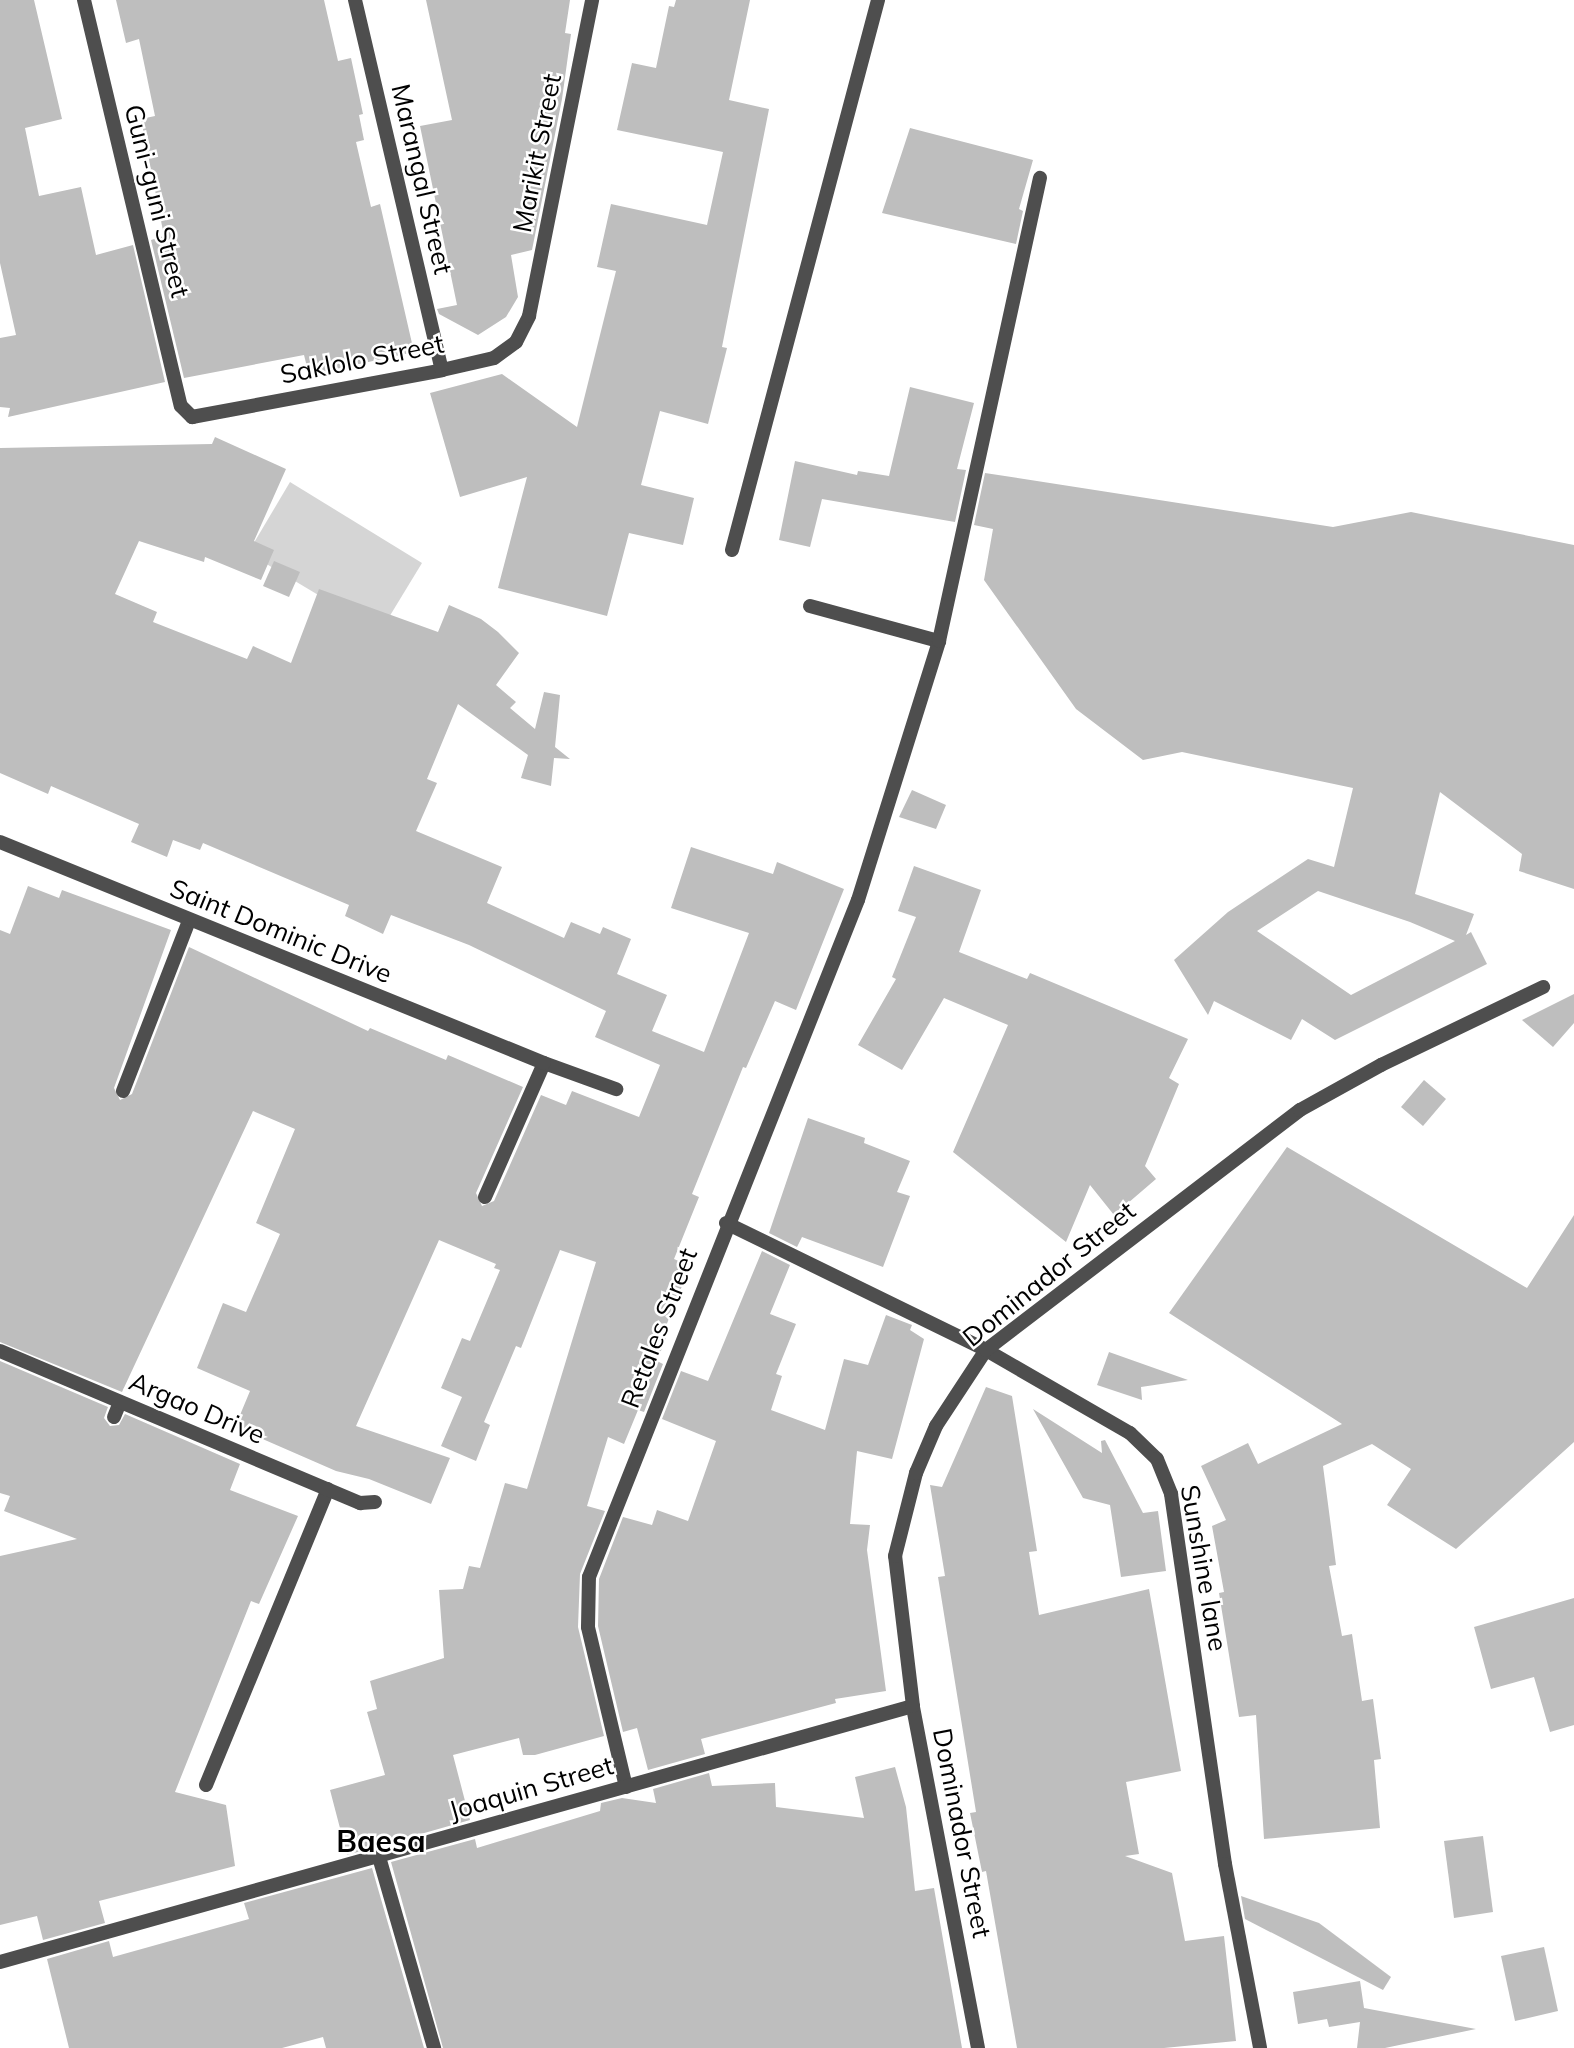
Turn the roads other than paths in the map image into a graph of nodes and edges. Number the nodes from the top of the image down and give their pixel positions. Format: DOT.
graph roads {
  1 [pos="83,0"];
  2 [pos="355,0"];
  3 [pos="592,0"];
  4 [pos="878,0"];
  5 [pos="1040,178"];
  6 [pos="529,316"];
  7 [pos="442,370"];
  8 [pos="184,412"];
  9 [pos="732,550"];
  10 [pos="810,606"];
  11 [pos="939,641"];
  12 [pos="0,842"];
  13 [pos="189,921"];
  14 [pos="1543,987"];
  15 [pos="544,1063"];
  16 [pos="616,1089"];
  17 [pos="123,1091"];
  18 [pos="485,1197"];
  19 [pos="726,1223"];
  20 [pos="986,1350"];
  21 [pos="0,1351"];
  22 [pos="120,1402"];
  23 [pos="114,1418"];
  24 [pos="328,1489"];
  25 [pos="375,1502"];
  26 [pos="913,1706"];
  27 [pos="206,1785"];
  28 [pos="626,1787"];
  29 [pos="379,1857"];
  30 [pos="0,1962"];
  31 [pos="434,2048"];
  32 [pos="978,2048"];
  33 [pos="1260,2048"];
  1 -- 8 [label="street, Guni-guni Street"];
  2 -- 7 [label="street, Marangal Street"];
  3 -- 6 [label="street, Marikit Street"];
  4 -- 9 [label="street"];
  5 -- 11 [label="street, Retales Street"];
  6 -- 7 [label="street, Saklolo Street"];
  7 -- 8 [label="street, Saklolo Street"];
  10 -- 11 [label="street"];
  11 -- 19 [label="street, Retales Street"];
  12 -- 13 [label="street, Saint Dominic Drive"];
  13 -- 15 [label="street, Saint Dominic Drive"];
  13 -- 17 [label="street"];
  14 -- 20 [label="street, Dominador Street"];
  15 -- 16 [label="street, Saint Dominic Drive"];
  15 -- 18 [label="street"];
  19 -- 20 [label="street, Sunshine lane"];
  19 -- 28 [label="street, Retales Street"];
  20 -- 26 [label="street, Dominador Street"];
  20 -- 33 [label="street, Sunshine lane"];
  21 -- 22 [label="street, Argao Drive"];
  22 -- 23 [label="street"];
  22 -- 24 [label="street, Argao Drive"];
  24 -- 25 [label="street, Argao Drive"];
  24 -- 27 [label="street"];
  26 -- 28 [label="street, Joaquin Street"];
  26 -- 32 [label="street, Dominador Street"];
  28 -- 29 [label="street, Joaquin Street"];
  29 -- 30 [label="street, Joaquin Street"];
  29 -- 31 [label="street"];
}
